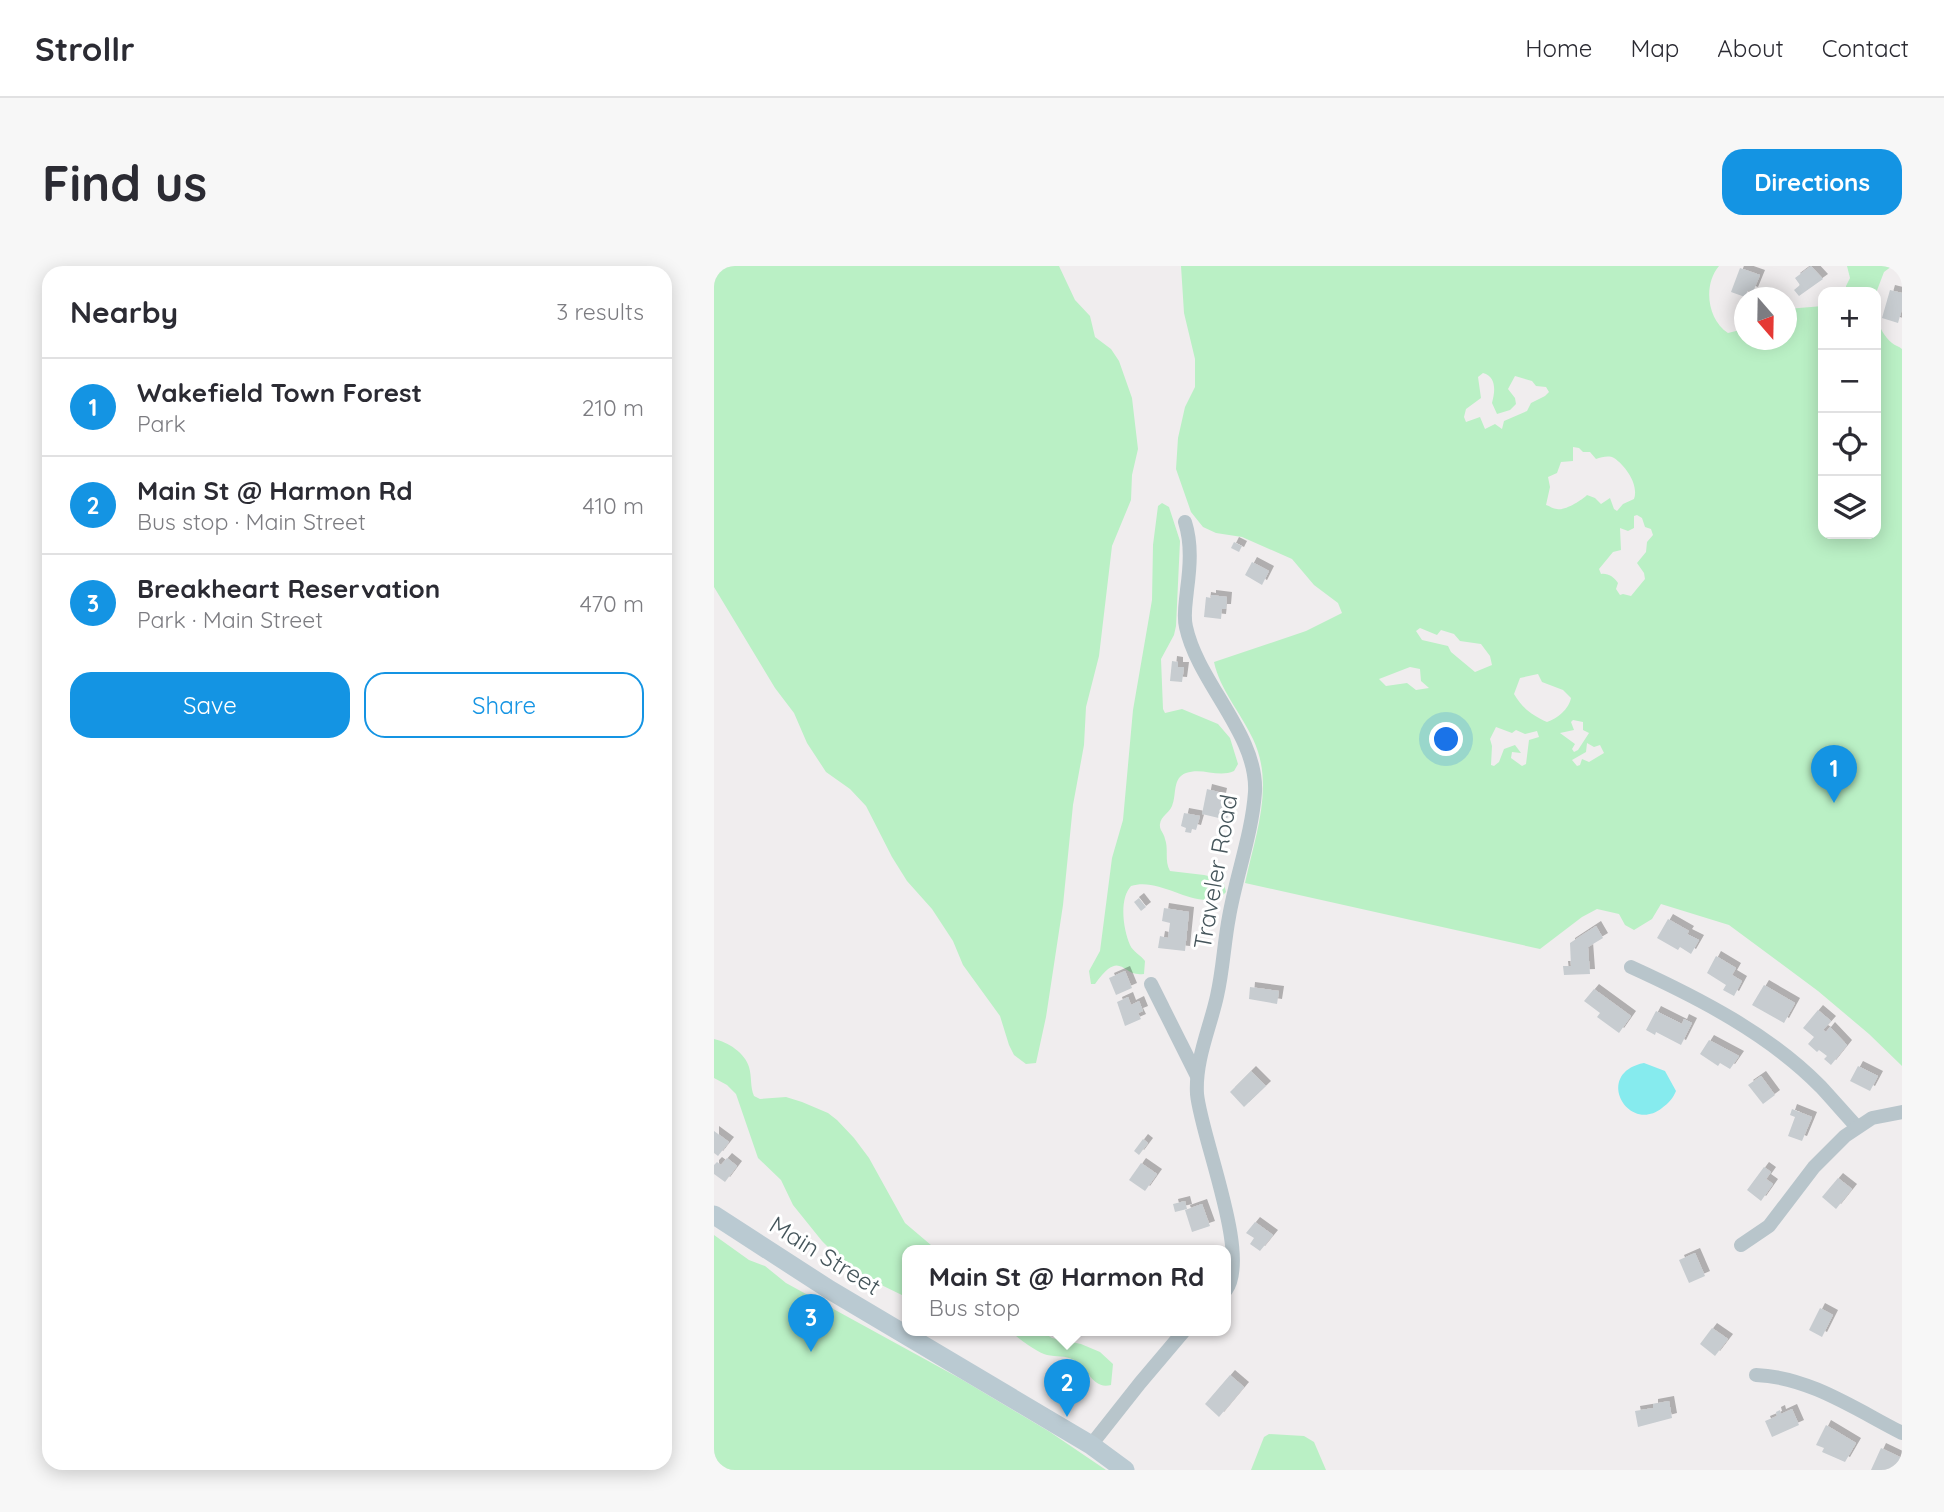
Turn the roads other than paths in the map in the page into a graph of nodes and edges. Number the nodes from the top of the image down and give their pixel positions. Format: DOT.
graph roads {
  1 [pos="1185,522"];
  2 [pos="1631,967"];
  3 [pos="1151,984"];
  4 [pos="1197,1076"];
  5 [pos="1902,1112"];
  6 [pos="1857,1127"];
  7 [pos="714,1215"];
  8 [pos="1230,1245"];
  9 [pos="1741,1245"];
  10 [pos="1231,1254"];
  11 [pos="1231,1279"];
  12 [pos="902,1333"];
  13 [pos="907,1336"];
  14 [pos="1180,1336"];
  15 [pos="1756,1375"];
  16 [pos="1902,1433"];
  17 [pos="1091,1445"];
  18 [pos="1125,1470"];
  1 -- 4 [label="street, Traveler Road"];
  2 -- 6 [label="street"];
  3 -- 4 [label="street"];
  4 -- 8 [label="street"];
  5 -- 6 [label="street"];
  6 -- 9 [label="street"];
  7 -- 12 [label="main road, Main Street"];
  10 -- 11 [label="street"];
  13 -- 17 [label="main road, Main Street"];
  14 -- 17 [label="street"];
  15 -- 16 [label="street"];
  17 -- 18 [label="main road, Main Street"];
}
